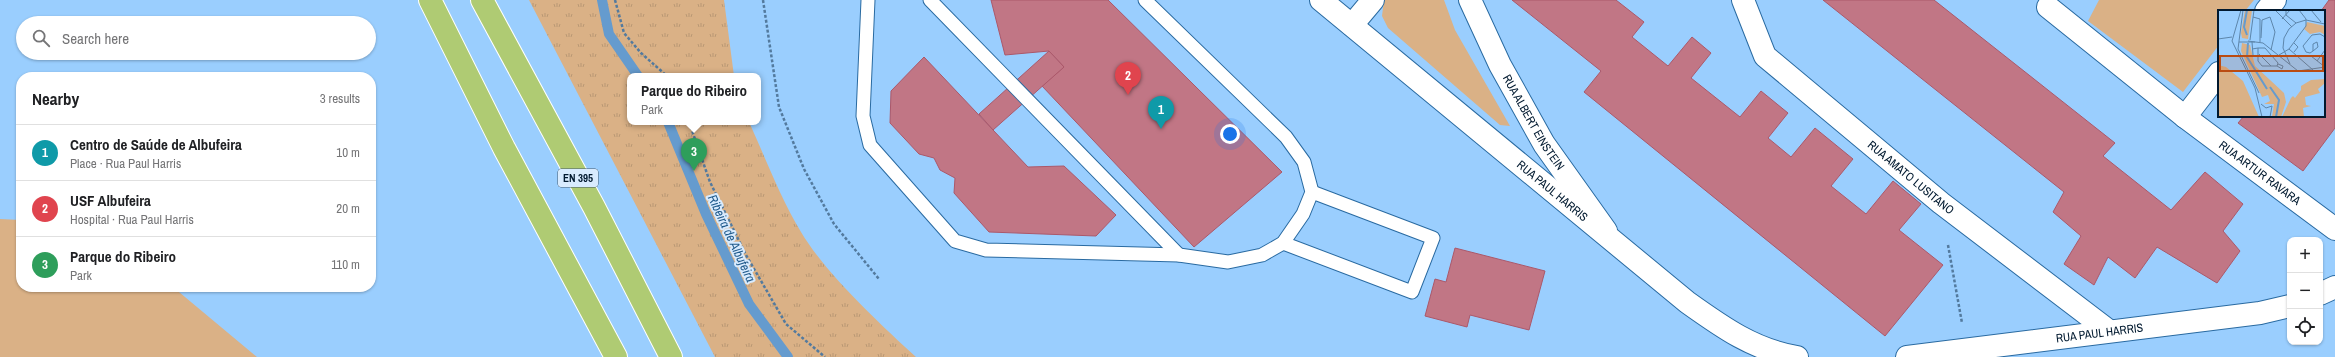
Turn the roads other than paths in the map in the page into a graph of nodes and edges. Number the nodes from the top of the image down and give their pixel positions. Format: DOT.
graph roads {
  1 [pos="430,0"];
  2 [pos="482,0"];
  3 [pos="868,0"];
  4 [pos="930,0"];
  5 [pos="1145,0"];
  6 [pos="1321,0"];
  7 [pos="1373,0"];
  8 [pos="1470,0"];
  9 [pos="1743,0"];
  10 [pos="2274,0"];
  11 [pos="2048,7"];
  12 [pos="2267,10"];
  13 [pos="1352,25"];
  14 [pos="2218,74"];
  15 [pos="2185,117"];
  16 [pos="1312,192"];
  17 [pos="2335,229"];
  18 [pos="1610,237"];
  19 [pos="1283,243"];
  20 [pos="1179,255"];
  21 [pos="2335,287"];
  22 [pos="2323,293"];
  23 [pos="2287,307"];
  24 [pos="2108,331"];
  25 [pos="616,357"];
  26 [pos="671,357"];
  27 [pos="1797,357"];
  28 [pos="1908,357"];
  1 -- 25 [label="main road"];
  2 -- 26 [label="main road, EN 395"];
  3 -- 20 [label="lane"];
  4 -- 20 [label="lane"];
  5 -- 16 [label="lane"];
  6 -- 13 [label="street, RUA PAUL HARRIS"];
  7 -- 13 [label="street"];
  8 -- 18 [label="street, RUA ALBERT EINSTEIN"];
  9 -- 24 [label="street, RUA AMATO LUSITANO"];
  10 -- 12 [label="street"];
  11 -- 15 [label="street, RUA ARTUR RAVARA"];
  13 -- 18 [label="street, RUA PAUL HARRIS"];
  14 -- 15 [label="street"];
  15 -- 17 [label="street, RUA ARTUR RAVARA"];
  16 -- 19 [label="lane"];
  16 -- 19 [label="lane"];
  18 -- 27 [label="street, RUA PAUL HARRIS"];
  19 -- 20 [label="lane"];
  21 -- 22 [label="street"];
  23 -- 24 [label="street, RUA PAUL HARRIS"];
  24 -- 28 [label="street, RUA PAUL HARRIS"];
}
